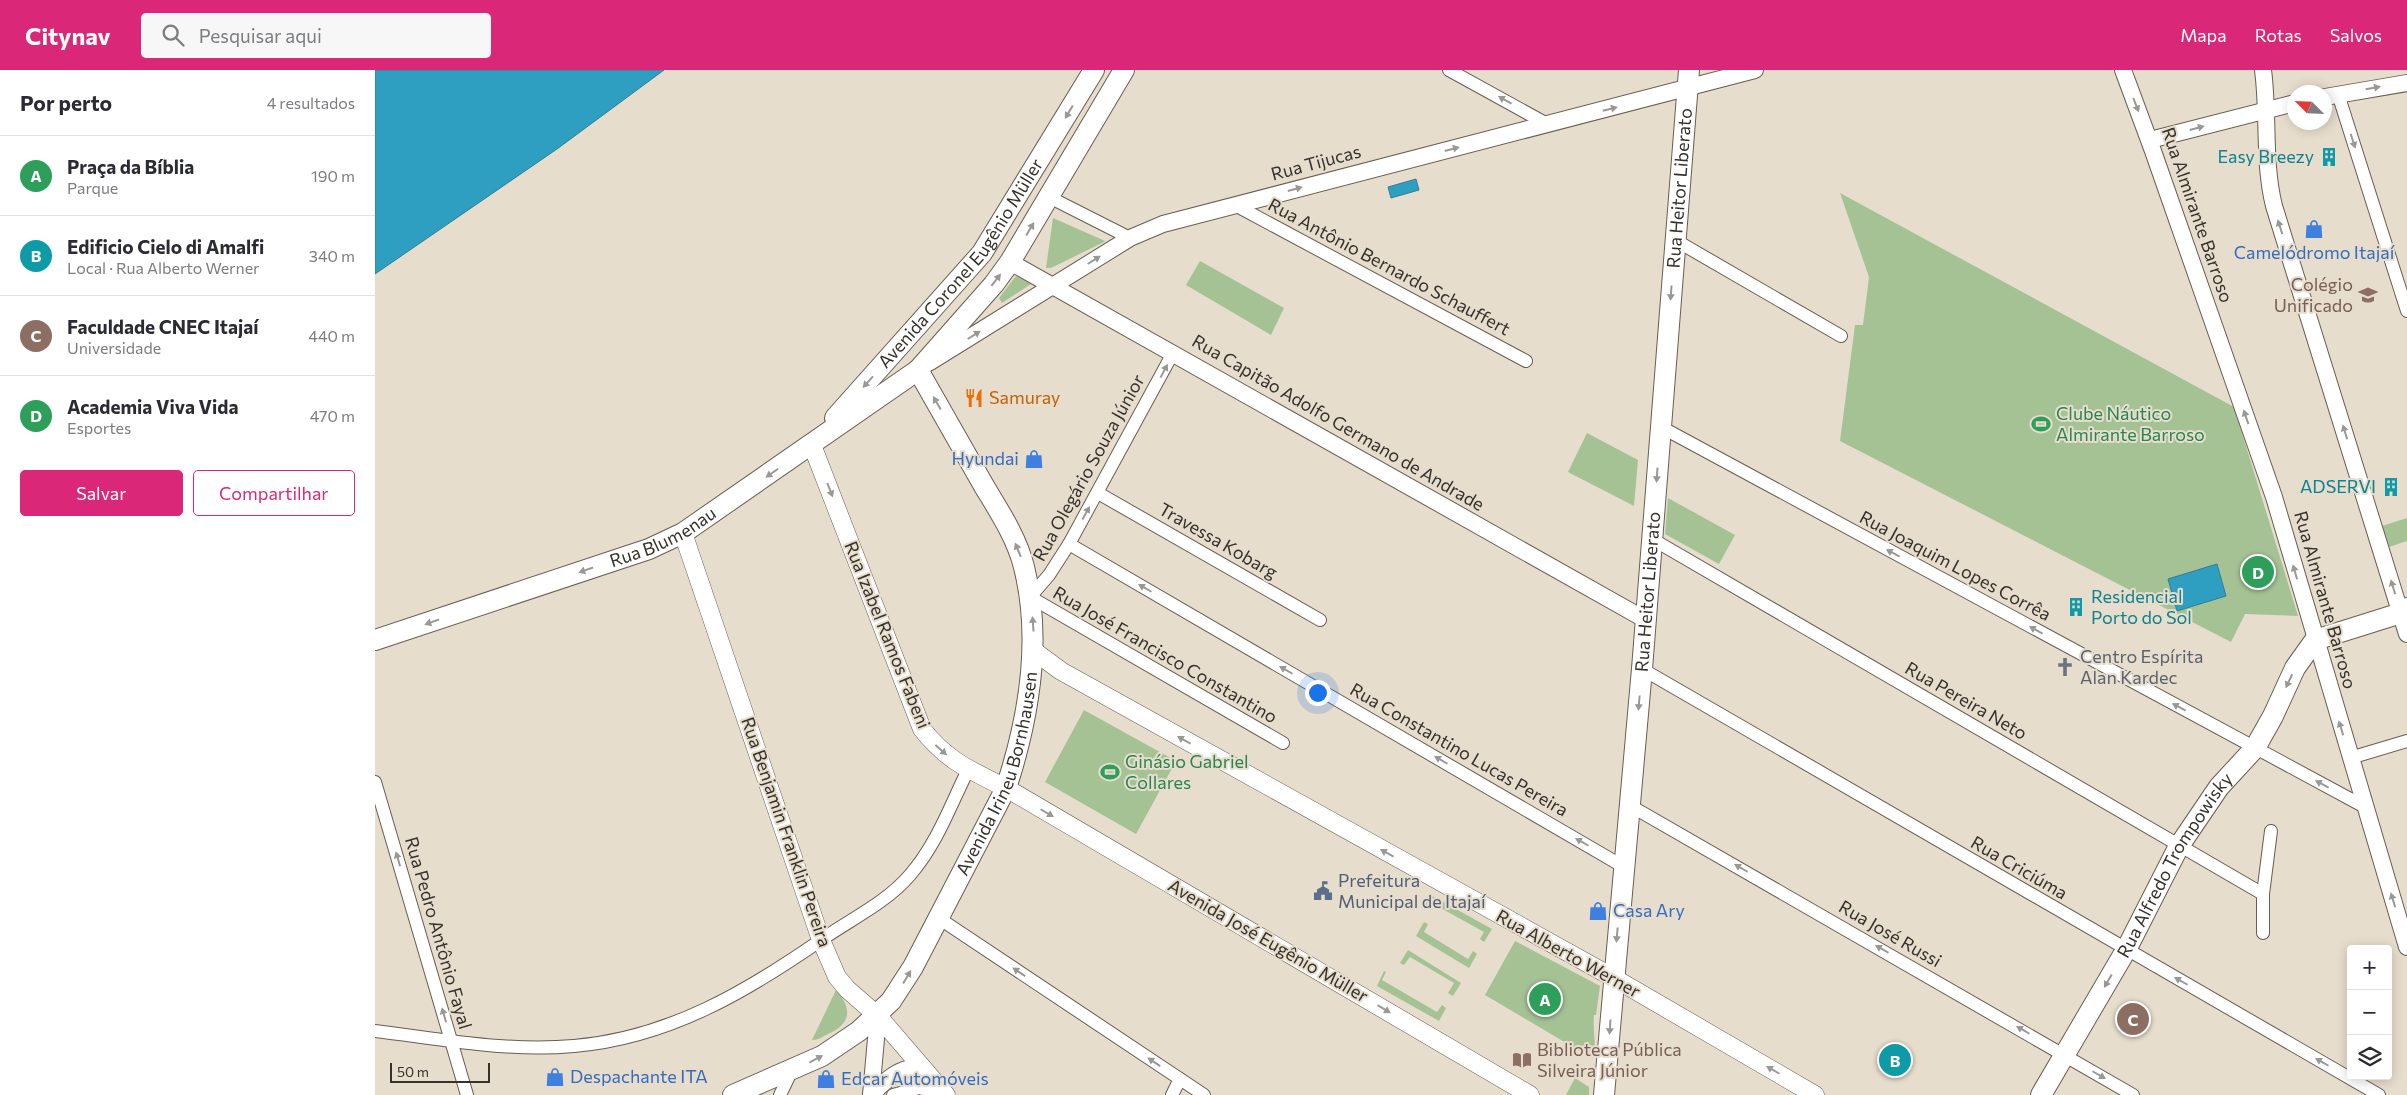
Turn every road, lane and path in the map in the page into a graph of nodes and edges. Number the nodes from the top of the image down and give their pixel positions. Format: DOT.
graph roads {
  1 [pos="1094,70"];
  2 [pos="1124,70"];
  3 [pos="1449,70"];
  4 [pos="1755,70"];
  5 [pos="2123,70"];
  6 [pos="2263,70"];
  7 [pos="1688,79"];
  8 [pos="2407,82"];
  9 [pos="2332,96"];
  10 [pos="2332,99"];
  11 [pos="2287,104"];
  12 [pos="2265,109"];
  13 [pos="1547,124"];
  14 [pos="2150,140"];
  15 [pos="1049,197"];
  16 [pos="1235,205"];
  17 [pos="1130,238"];
  18 [pos="1675,240"];
  19 [pos="1010,262"];
  20 [pos="1053,286"];
  21 [pos="2407,311"];
  22 [pos="1841,336"];
  23 [pos="1173,353"];
  24 [pos="1527,361"];
  25 [pos="918,370"];
  26 [pos="1661,427"];
  27 [pos="812,445"];
  28 [pos="1098,492"];
  29 [pos="683,533"];
  30 [pos="1652,539"];
  31 [pos="1069,544"];
  32 [pos="1030,597"];
  33 [pos="2404,610"];
  34 [pos="1320,620"];
  35 [pos="1646,620"];
  36 [pos="2407,634"];
  37 [pos="375,640"];
  38 [pos="2315,640"];
  39 [pos="1034,651"];
  40 [pos="1642,669"];
  41 [pos="2407,741"];
  42 [pos="1283,743"];
  43 [pos="2255,748"];
  44 [pos="2350,758"];
  45 [pos="968,770"];
  46 [pos="375,782"];
  47 [pos="1006,788"];
  48 [pos="1629,805"];
  49 [pos="2365,807"];
  50 [pos="2271,831"];
  51 [pos="2179,846"];
  52 [pos="1624,867"];
  53 [pos="2263,894"];
  54 [pos="937,917"];
  55 [pos="2263,933"];
  56 [pos="821,940"];
  57 [pos="2407,947"];
  58 [pos="2126,950"];
  59 [pos="1614,978"];
  60 [pos="878,1016"];
  61 [pos="375,1031"];
  62 [pos="452,1042"];
  63 [pos="2065,1055"];
  64 [pos="921,1066"];
  65 [pos="791,1072"];
  66 [pos="1180,1079"];
  67 [pos="467,1095"];
  68 [pos="733,1095"];
  69 [pos="780,1095"];
  70 [pos="871,1095"];
  71 [pos="893,1095"];
  72 [pos="946,1095"];
  73 [pos="1172,1095"];
  74 [pos="1204,1095"];
  75 [pos="1530,1095"];
  76 [pos="1604,1095"];
  77 [pos="1815,1095"];
  78 [pos="2041,1095"];
  79 [pos="2133,1095"];
  80 [pos="2379,1095"];
  1 -- 27 [label="main road, Avenida Coronel Eugênio Müller, one-way"];
  2 -- 15 [label="main road, Avenida Coronel Eugênio Müller"];
  13 -- 3 [label="street, one-way"];
  4 -- 7 [label="street, Rua Tijucas"];
  5 -- 14 [label="street, Rua Almirante Barroso, one-way"];
  6 -- 12 [label="street"];
  13 -- 7 [label="street, Rua Tijucas, one-way"];
  7 -- 18 [label="main road, Rua Heitor Liberato"];
  9 -- 8 [label="street, one-way"];
  10 -- 21 [label="street, one-way"];
  11 -- 12 [label="street"];
  14 -- 12 [label="street, one-way"];
  33 -- 12 [label="street, one-way"];
  16 -- 13 [label="street, Rua Tijucas, one-way"];
  38 -- 14 [label="street, Rua Almirante Barroso, one-way"];
  15 -- 17 [label="street"];
  19 -- 15 [label="main road, Avenida Coronel Eugênio Müller, one-way"];
  16 -- 17 [label="street, Rua Tijucas"];
  16 -- 24 [label="street, Rua Antônio Bernardo Schauffert"];
  20 -- 17 [label="street, Rua Tijucas, one-way"];
  18 -- 22 [label="street"];
  18 -- 26 [label="main road, Rua Heitor Liberato, one-way"];
  19 -- 20 [label="street, Rua Capitão Adolfo Germano de Andrade"];
  25 -- 19 [label="main road, Avenida Coronel Eugênio Müller, one-way"];
  20 -- 23 [label="street, Rua Capitão Adolfo Germano de Andrade"];
  25 -- 20 [label="street, Rua Tijucas, one-way"];
  28 -- 23 [label="street, Rua Olegário Souza Júnior, one-way"];
  23 -- 35 [label="street, Rua Capitão Adolfo Germano de Andrade"];
  25 -- 27 [label="main road, Rua Blumenau"];
  32 -- 25 [label="main road, Avenida Irineu Bornhausen, one-way"];
  26 -- 30 [label="main road, Rua Heitor Liberato, one-way"];
  43 -- 26 [label="street, Rua Joaquim Lopes Corrêa, one-way"];
  27 -- 29 [label="main road, Rua Blumenau, one-way"];
  27 -- 45 [label="main road, Rua Izabel Ramos Fabeni, one-way"];
  31 -- 28 [label="street, Rua Olegário Souza Júnior, one-way"];
  28 -- 34 [label="street, Travessa Kobarg"];
  29 -- 37 [label="main road, Rua Blumenau, one-way"];
  29 -- 56 [label="main road, Rua Benjamin Franklin Pereira"];
  30 -- 35 [label="main road, Rua Heitor Liberato"];
  30 -- 51 [label="street, Rua Pereira Neto"];
  31 -- 32 [label="street, Rua Olegário Souza Júnior"];
  52 -- 31 [label="street, Rua Constantino Lucas Pereira, one-way"];
  39 -- 32 [label="main road, Avenida Irineu Bornhausen, one-way"];
  32 -- 42 [label="street, Rua José Francisco Constantino"];
  33 -- 36 [label="street"];
  33 -- 38 [label="main road"];
  35 -- 40 [label="main road, Rua Heitor Liberato"];
  38 -- 43 [label="main road, Rua Alfredo Trompowisky, one-way"];
  44 -- 38 [label="street, Rua Almirante Barroso, one-way"];
  39 -- 47 [label="main road, Avenida Irineu Bornhausen"];
  59 -- 39 [label="main road, Rua Alberto Werner, one-way"];
  40 -- 48 [label="main road, Rua Heitor Liberato, one-way"];
  40 -- 58 [label="street, Rua Criciúma"];
  41 -- 44 [label="street"];
  49 -- 43 [label="street, Rua Joaquim Lopes Corrêa, one-way"];
  43 -- 51 [label="main road, Rua Alfredo Trompowisky"];
  44 -- 49 [label="street, Rua Almirante Barroso"];
  45 -- 47 [label="main road, Rua Izabel Ramos Fabeni"];
  45 -- 56 [label="street"];
  62 -- 46 [label="street, Rua Pedro Antônio Fayal, one-way"];
  47 -- 54 [label="main road, Avenida Irineu Bornhausen"];
  47 -- 75 [label="main road, Avenida José Eugênio Müller, one-way"];
  48 -- 52 [label="main road, Rua Heitor Liberato"];
  63 -- 48 [label="street, Rua José Russi, one-way"];
  57 -- 49 [label="street, Rua Almirante Barroso, one-way"];
  50 -- 53 [label="street"];
  51 -- 53 [label="street, Rua Pereira Neto"];
  51 -- 58 [label="main road, Rua Alfredo Trompowisky"];
  52 -- 59 [label="main road, Rua Heitor Liberato, one-way"];
  53 -- 55 [label="street"];
  60 -- 54 [label="main road, Avenida Irineu Bornhausen, one-way"];
  66 -- 54 [label="street, one-way"];
  56 -- 60 [label="main road, Rua Benjamin Franklin Pereira"];
  56 -- 62 [label="street"];
  58 -- 63 [label="main road, Rua Alfredo Trompowisky, one-way"];
  80 -- 58 [label="street, Rua Criciúma, one-way"];
  59 -- 76 [label="main road, Rua Heitor Liberato, one-way"];
  77 -- 59 [label="main road, Rua Alberto Werner, one-way"];
  60 -- 64 [label="main road, Rua Benjamin Franklin Pereira"];
  65 -- 60 [label="main road, Avenida Irineu Bornhausen, one-way"];
  60 -- 70 [label="street"];
  61 -- 62 [label="street"];
  62 -- 67 [label="street, Rua Pedro Antônio Fayal"];
  63 -- 78 [label="main road, Rua Alfredo Trompowisky"];
  63 -- 79 [label="street, Rua José Russi, one-way"];
  64 -- 70 [label="street"];
  64 -- 72 [label="main road, Rua Benjamin Franklin Pereira"];
  65 -- 68 [label="main road, Avenida Irineu Bornhausen"];
  65 -- 69 [label="street"];
  66 -- 73 [label="street"];
  66 -- 74 [label="street"];
  71 -- 72 [label="street"];
}
